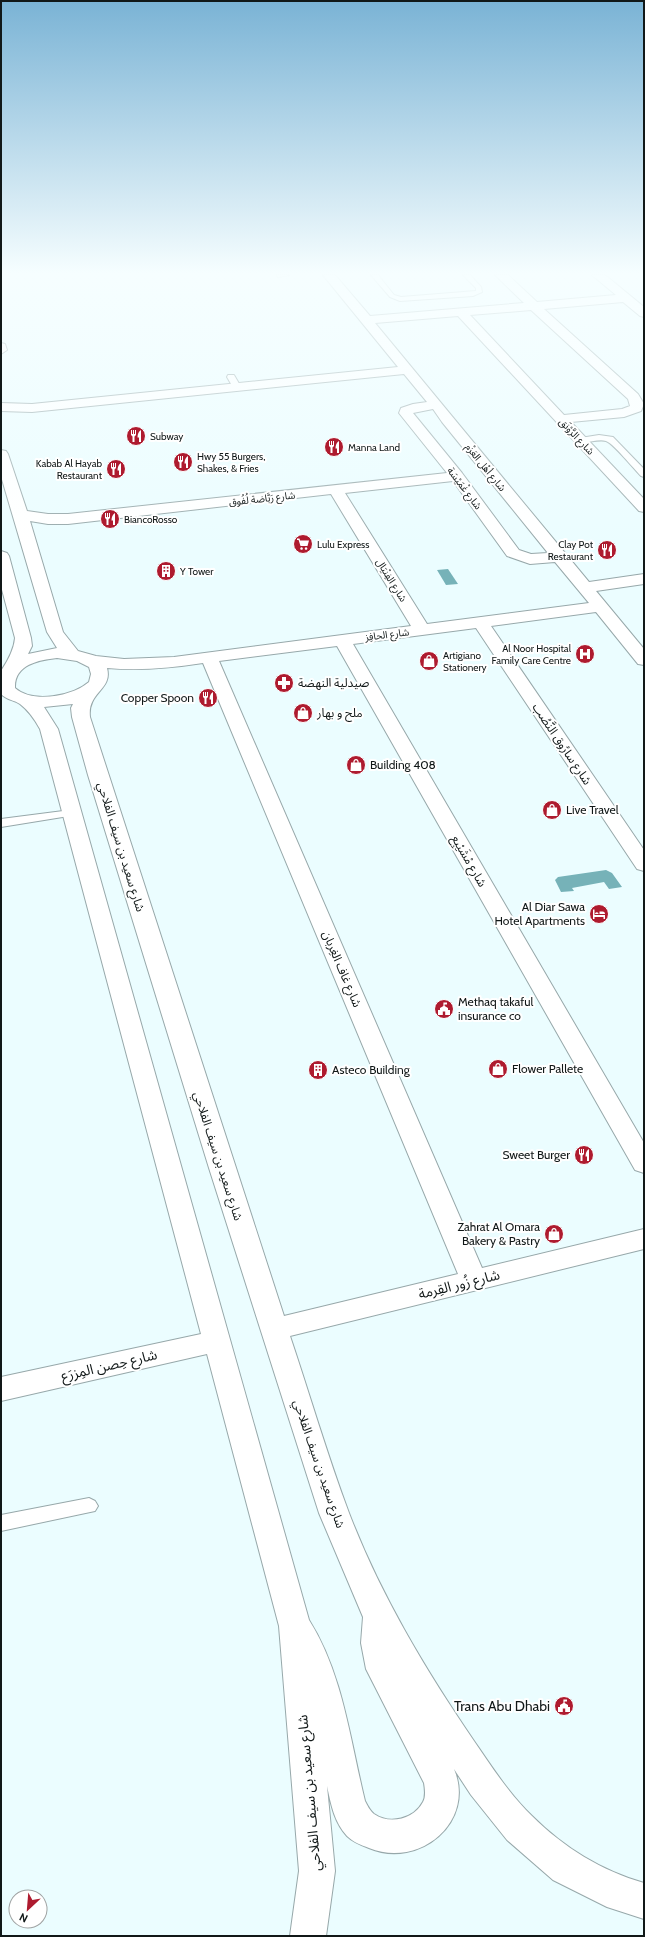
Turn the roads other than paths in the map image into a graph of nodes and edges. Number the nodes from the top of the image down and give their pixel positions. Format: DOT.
graph roads {
  1 [pos="402,365"];
  2 [pos="511,365"];
  3 [pos="598,365"];
  4 [pos="406,370"];
  5 [pos="436,405"];
  6 [pos="1,407"];
  7 [pos="32,408"];
  8 [pos="1,416"];
  9 [pos="561,419"];
  10 [pos="580,440"];
  11 [pos="1,454"];
  12 [pos="644,474"];
  13 [pos="457,476"];
  14 [pos="336,490"];
  15 [pos="642,504"];
  16 [pos="21,515"];
  17 [pos="68,519"];
  18 [pos="26,534"];
  19 [pos="1,556"];
  20 [pos="558,557"];
  21 [pos="644,579"];
  22 [pos="584,588"];
  23 [pos="600,607"];
  24 [pos="480,622"];
  25 [pos="422,630"];
  26 [pos="342,640"];
  27 [pos="72,654"];
  28 [pos="209,658"];
  29 [pos="644,660"];
  30 [pos="91,661"];
  31 [pos="174,662"];
  32 [pos="14,664"];
  33 [pos="92,689"];
  34 [pos="25,700"];
  35 [pos="71,813"];
  36 [pos="1,823"];
  37 [pos="644,865"];
  38 [pos="644,1164"];
  39 [pos="644,1239"];
  40 [pos="474,1281"];
  41 [pos="275,1329"];
  42 [pos="216,1342"];
  43 [pos="1,1389"];
  44 [pos="89,1506"];
  45 [pos="1,1522"];
  46 [pos="379,1617"];
  47 [pos="295,1626"];
  48 [pos="644,1901"];
  49 [pos="308,1936"];
  1 -- 4 [label="street, شارع أهْل العَزْم"];
  2 -- 9 [label="street, شارع الرَّوْنَق"];
  3 -- 9 [label="street"];
  4 -- 5 [label="street, شارع أهْل العَزْم"];
  4 -- 7 [label="street"];
  5 -- 13 [label="street, شارع غْمَيْسَة"];
  5 -- 20 [label="street, شارع أهْل العَزْم"];
  6 -- 7 [label="street"];
  7 -- 8 [label="street"];
  9 -- 10 [label="street, شارع الرَّوْنَق"];
  10 -- 12 [label="lane"];
  10 -- 15 [label="street, شارع الرَّوْنَق"];
  11 -- 16 [label="street"];
  13 -- 14 [label="street, شارع رَبَّاضة لُفُوق"];
  13 -- 20 [label="street, شارع غْمَيْسَة"];
  14 -- 17 [label="street, شارع رَبَّاضة لُفُوق"];
  14 -- 25 [label="street, شارع الفِنْيَال"];
  16 -- 17 [label="street, شارع رَبَّاضة لُفُوق"];
  16 -- 18 [label="street"];
  17 -- 18 [label="street, شارع رَبَّاضة لُفُوق"];
  18 -- 27 [label="street"];
  19 -- 32 [label="street"];
  20 -- 22 [label="street, شارع أهْل العَزْم"];
  21 -- 22 [label="street"];
  22 -- 23 [label="street, شارع أهْل العَزْم"];
  23 -- 24 [label="street, شارع الحافِز"];
  23 -- 29 [label="street, شارع أهْل العَزْم"];
  24 -- 25 [label="street, شارع الحافِز"];
  24 -- 37 [label="street, شارع سارُوق النَّصُب"];
  25 -- 26 [label="street, شارع الحافِز"];
  26 -- 28 [label="street, شارع الحافِز"];
  26 -- 38 [label="street, شارع مْشَيْبِع"];
  27 -- 30 [label="street, شارع الحافِز"];
  27 -- 32 [label="street"];
  28 -- 31 [label="street, شارع الحافِز"];
  28 -- 40 [label="street, شارع غاف الغِربان"];
  30 -- 31 [label="street, شارع الحافِز"];
  30 -- 33 [label="street, شارع سعيد بن سيف الفلاحي"];
  31 -- 33 [label="street, شارع الحافِز"];
  32 -- 34 [label="street"];
  33 -- 34 [label="street, شارع الحافِز"];
  33 -- 41 [label="street, شارع سعيد بن سيف الفلاحي"];
  34 -- 35 [label="street, شارع سعيد بن سيف الفلاحي"];
  35 -- 36 [label="lane"];
  35 -- 42 [label="street, شارع سعيد بن سيف الفلاحي"];
  39 -- 40 [label="street, شارع زُور القِرمة"];
  40 -- 41 [label="street, شارع زُور القِرمة"];
  41 -- 46 [label="street, شارع سعيد بن سيف الفلاحي"];
  42 -- 43 [label="street, شارع حِصن المِزرَع"];
  42 -- 47 [label="street, شارع سعيد بن سيف الفلاحي"];
  44 -- 45 [label="lane"];
  46 -- 47 [label="street, شارع سعيد بن سيف الفلاحي"];
  46 -- 48 [label="street, شارع سعيد بن سيف الفلاحي"];
  47 -- 49 [label="street, شارع سعيد بن سيف الفلاحي"];
}
